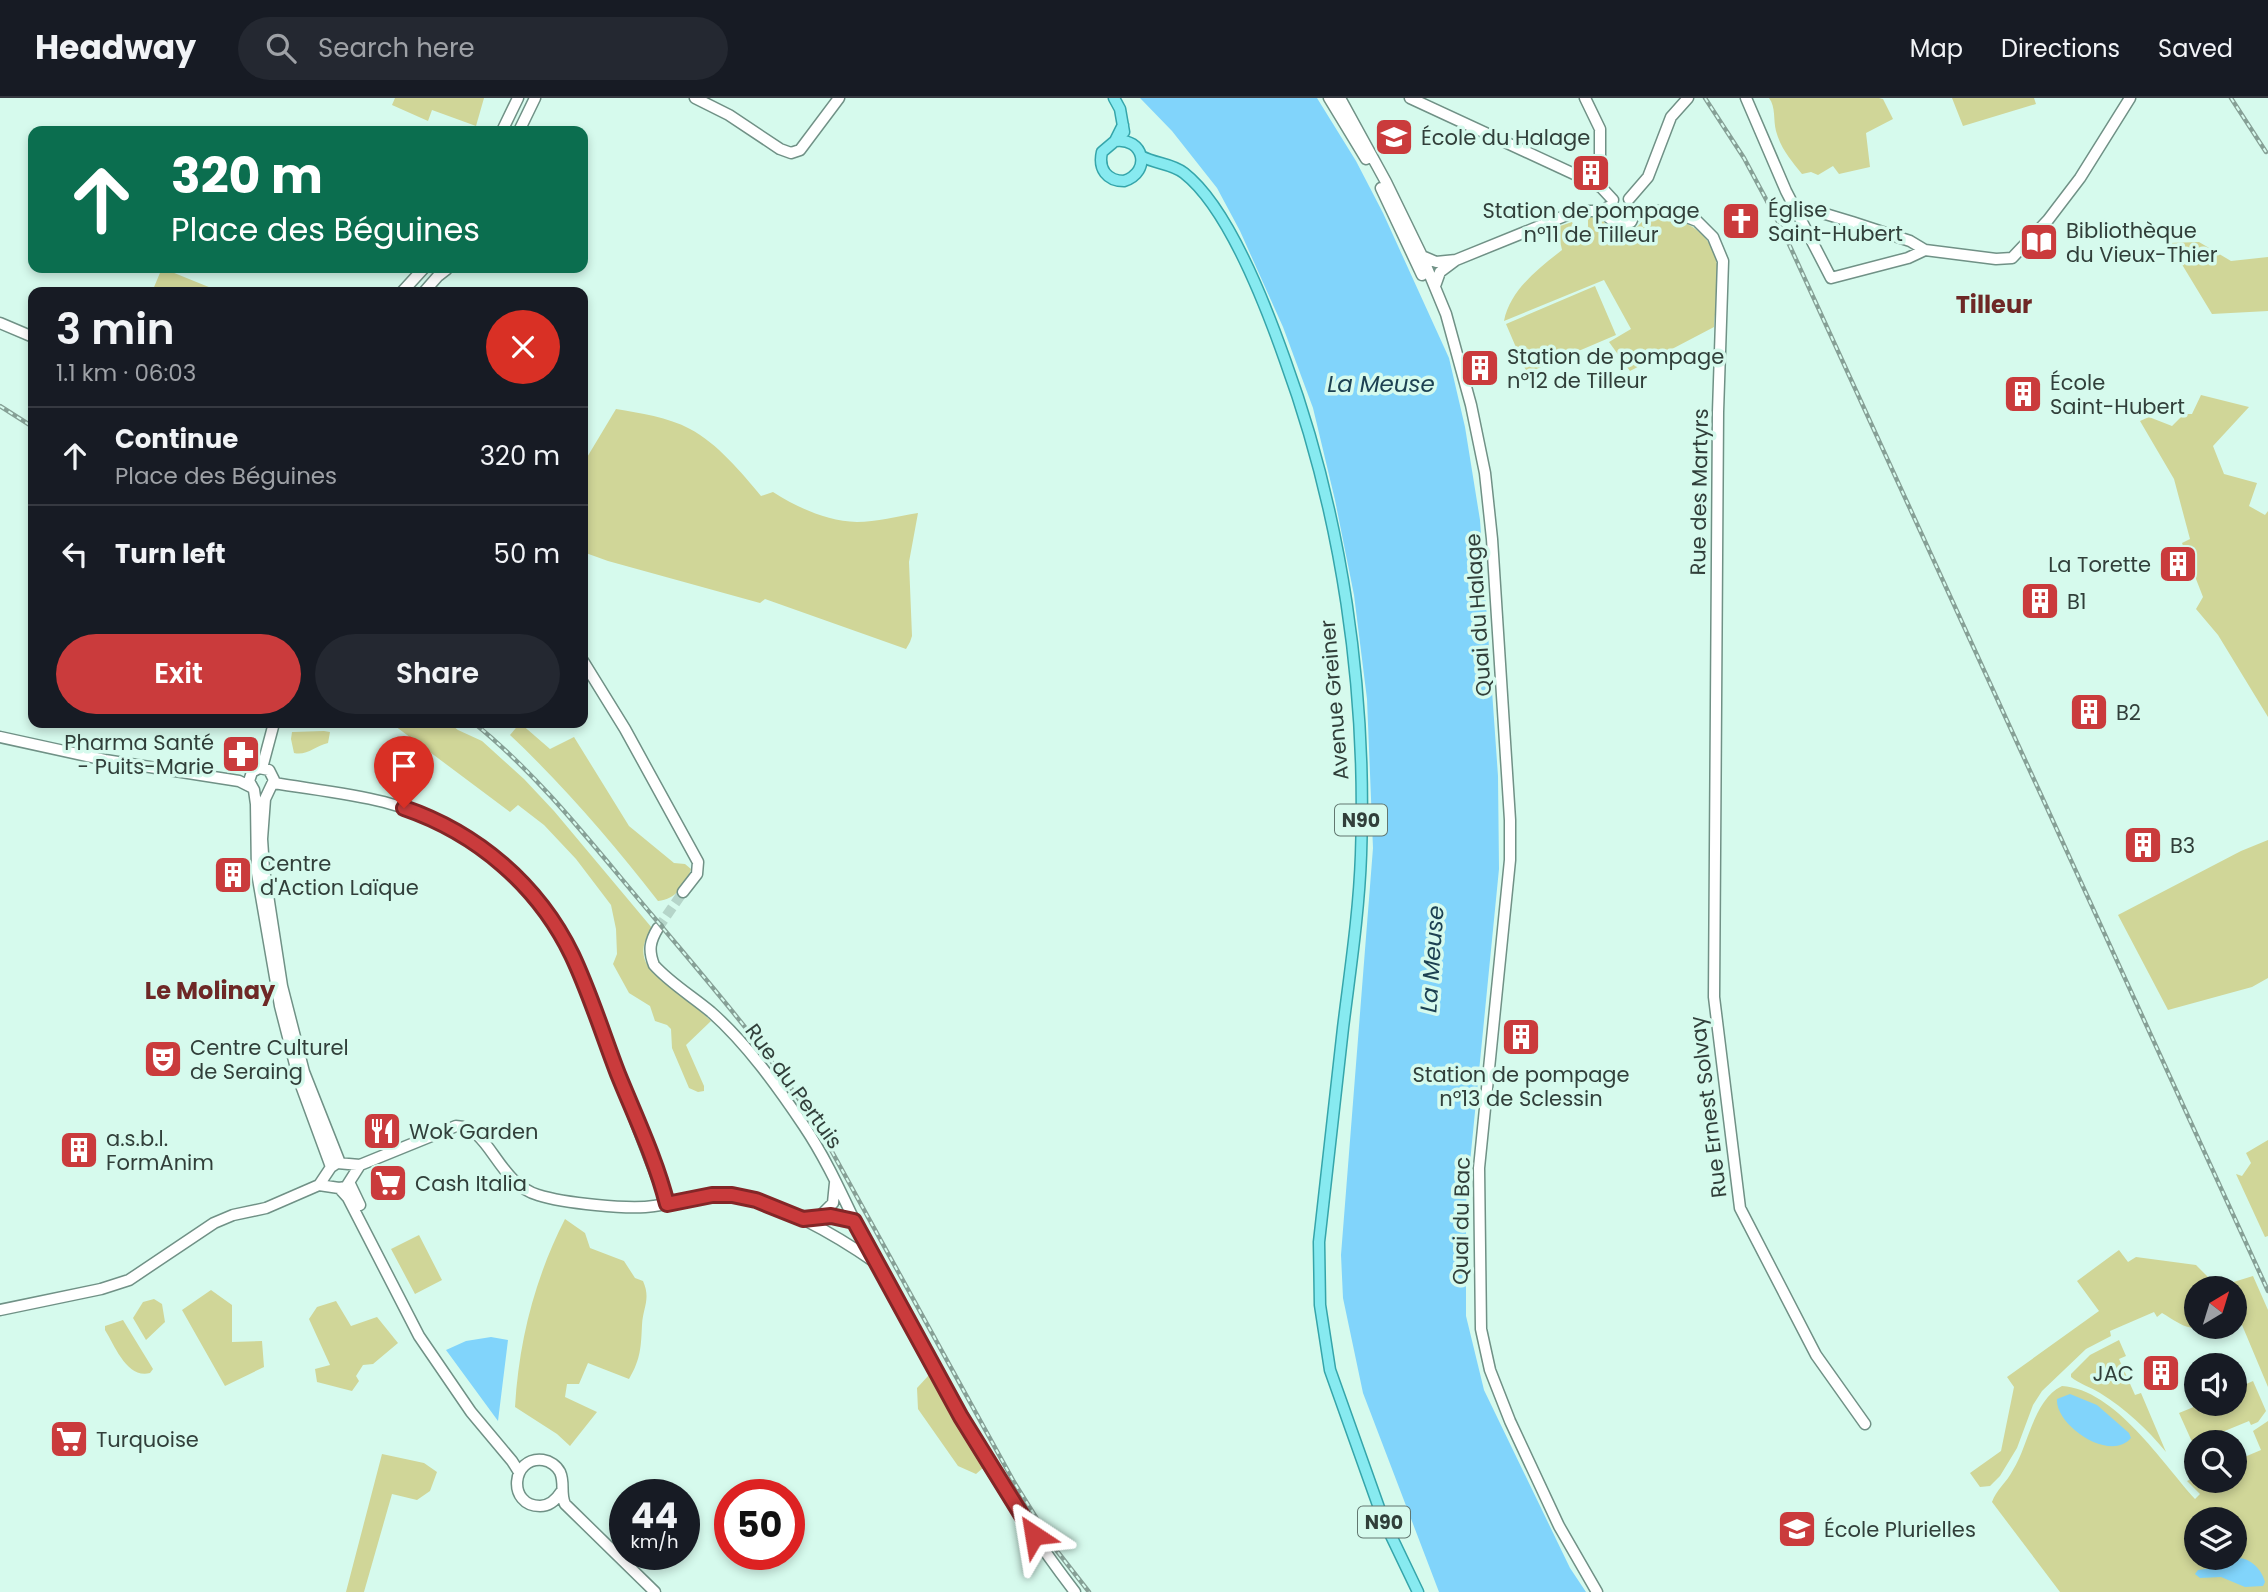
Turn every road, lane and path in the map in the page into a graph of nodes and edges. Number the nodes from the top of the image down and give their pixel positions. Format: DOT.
graph roads {
  1 [pos="518,98"];
  2 [pos="535,98"];
  3 [pos="695,98"];
  4 [pos="839,98"];
  5 [pos="1114,98"];
  6 [pos="1329,98"];
  7 [pos="1340,98"];
  8 [pos="1410,98"];
  9 [pos="1585,98"];
  10 [pos="1688,98"];
  11 [pos="1746,98"];
  12 [pos="2130,98"];
  13 [pos="1123,125"];
  14 [pos="504,126"];
  15 [pos="521,126"];
  16 [pos="1115,141"];
  17 [pos="1128,141"];
  18 [pos="1141,162"];
  19 [pos="1598,186"];
  20 [pos="1629,199"];
  21 [pos="1613,200"];
  22 [pos="1796,210"];
  23 [pos="1607,211"];
  24 [pos="1636,211"];
  25 [pos="1925,250"];
  26 [pos="1422,256"];
  27 [pos="1456,260"];
  28 [pos="419,273"];
  29 [pos="442,273"];
  30 [pos="1435,286"];
  31 [pos="407,287"];
  32 [pos="428,287"];
  33 [pos="0,323"];
  34 [pos="1450,331"];
  35 [pos="28,335"];
  36 [pos="588,669"];
  37 [pos="272,728"];
  38 [pos="2,737"];
  39 [pos="257,770"];
  40 [pos="270,787"];
  41 [pos="253,789"];
  42 [pos="1715,836"];
  43 [pos="683,892"];
  44 [pos="1508,901"];
  45 [pos="658,928"];
  46 [pos="360,1165"];
  47 [pos="336,1167"];
  48 [pos="834,1177"];
  49 [pos="659,1181"];
  50 [pos="344,1184"];
  51 [pos="319,1185"];
  52 [pos="667,1204"];
  53 [pos="643,1207"];
  54 [pos="820,1216"];
  55 [pos="803,1219"];
  56 [pos="854,1221"];
  57 [pos="829,1232"];
  58 [pos="876,1263"];
  59 [pos="0,1310"];
  60 [pos="1865,1424"];
  61 [pos="527,1463"];
  62 [pos="519,1472"];
  63 [pos="561,1492"];
  64 [pos="550,1504"];
  65 [pos="645,1592"];
  66 [pos="654,1592"];
  67 [pos="1076,1592"];
  68 [pos="1418,1592"];
  69 [pos="1597,1592"];
  1 -- 14 [label="main road"];
  2 -- 15 [label="main road"];
  3 -- 4 [label="main road"];
  5 -- 13 [label="main road, Avenue Greiner"];
  6 -- 34 [label="main road, Quai du Halage"];
  7 -- 26 [label="main road, Quai du Halage"];
  8 -- 19 [label="main road"];
  9 -- 19 [label="main road"];
  10 -- 20 [label="main road"];
  11 -- 22 [label="main road"];
  12 -- 25 [label="main road"];
  13 -- 16 [label="main road"];
  13 -- 17 [label="main road, Avenue Greiner"];
  16 -- 17 [label="main road"];
  16 -- 18 [label="main road"];
  17 -- 18 [label="main road, Avenue Greiner"];
  18 -- 68 [label="main road, Avenue Greiner / N90"];
  19 -- 21 [label="main road"];
  20 -- 21 [label="main road"];
  20 -- 24 [label="main road"];
  21 -- 23 [label="main road"];
  22 -- 25 [label="main road"];
  22 -- 25 [label="main road"];
  23 -- 24 [label="main road"];
  23 -- 27 [label="main road"];
  24 -- 42 [label="main road, Rue des Martyrs"];
  26 -- 27 [label="main road"];
  26 -- 30 [label="main road, Quai du Halage"];
  27 -- 30 [label="main road"];
  28 -- 31 [label="main road"];
  29 -- 32 [label="main road"];
  30 -- 34 [label="main road, Quai du Halage"];
  33 -- 35 [label="main road"];
  34 -- 44 [label="main road, Quai du Halage"];
  36 -- 43 [label="main road"];
  37 -- 39 [label="main road"];
  38 -- 39 [label="main road"];
  38 -- 41 [label="main road"];
  39 -- 40 [label="main road"];
  39 -- 41 [label="main road"];
  40 -- 41 [label="main road"];
  40 -- 47 [label="main road"];
  40 -- 49 [label="main road"];
  41 -- 47 [label="main road"];
  42 -- 60 [label="main road, Rue Ernest Solvay"];
  44 -- 69 [label="main road, Quai du Bac"];
  45 -- 48 [label="main road, Rue du Pertuis"];
  46 -- 47 [label="main road"];
  46 -- 50 [label="main road"];
  46 -- 53 [label="main road"];
  47 -- 50 [label="main road"];
  47 -- 50 [label="main road"];
  47 -- 51 [label="main road"];
  48 -- 54 [label="main road"];
  48 -- 56 [label="main road, Rue du Pertuis"];
  49 -- 52 [label="main road"];
  49 -- 53 [label="main road"];
  50 -- 51 [label="main road"];
  50 -- 61 [label="main road"];
  50 -- 62 [label="main road"];
  51 -- 59 [label="main road"];
  52 -- 53 [label="main road"];
  52 -- 55 [label="main road"];
  54 -- 55 [label="main road"];
  54 -- 56 [label="main road"];
  55 -- 57 [label="main road"];
  56 -- 57 [label="main road"];
  56 -- 58 [label="main road, Rue du Pertuis"];
  57 -- 58 [label="main road"];
  58 -- 67 [label="main road, Rue du Pertuis"];
  61 -- 62 [label="main road"];
  61 -- 63 [label="main road"];
  62 -- 64 [label="main road"];
  63 -- 64 [label="main road"];
  63 -- 66 [label="main road"];
  64 -- 65 [label="main road"];
}
